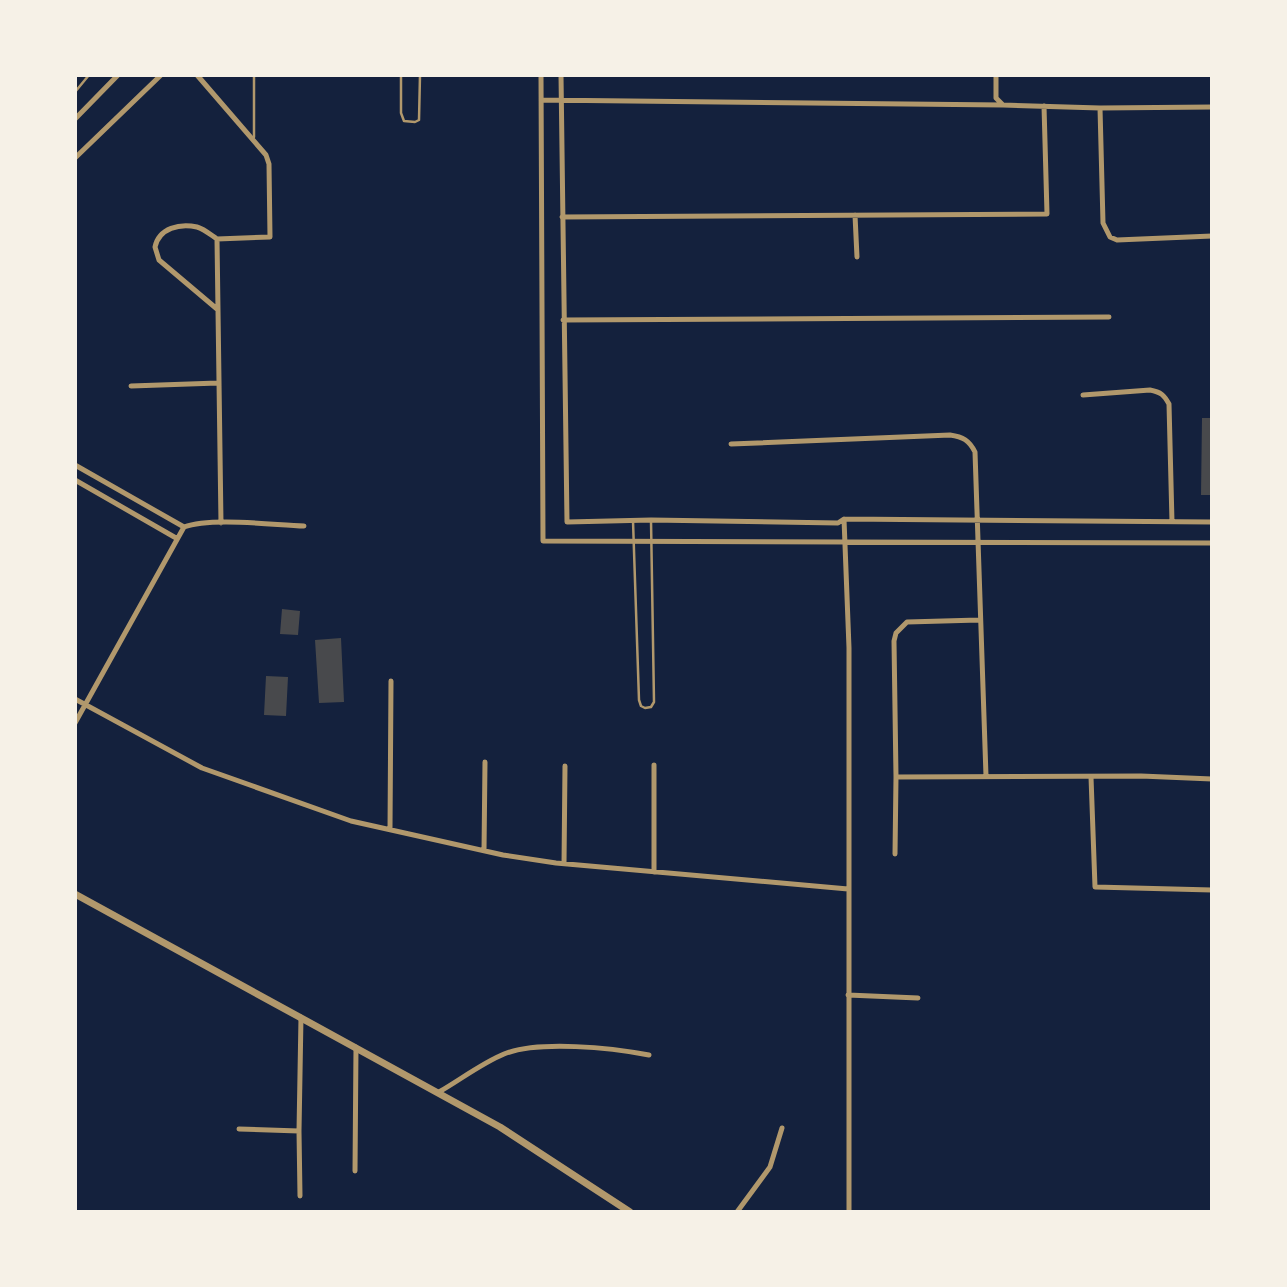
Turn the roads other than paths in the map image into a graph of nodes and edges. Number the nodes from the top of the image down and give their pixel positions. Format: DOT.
graph roads {
  1 [pos="89,75"];
  2 [pos="117,75"];
  3 [pos="161,75"];
  4 [pos="197,75"];
  5 [pos="254,75"];
  6 [pos="401,75"];
  7 [pos="420,75"];
  8 [pos="541,75"];
  9 [pos="561,75"];
  10 [pos="996,75"];
  11 [pos="75,92"];
  12 [pos="562,99"];
  13 [pos="541,100"];
  14 [pos="1003,105"];
  15 [pos="1044,106"];
  16 [pos="1212,107"];
  17 [pos="1100,108"];
  18 [pos="75,119"];
  19 [pos="253,140"];
  20 [pos="75,158"];
  21 [pos="855,215"];
  22 [pos="562,217"];
  23 [pos="1212,236"];
  24 [pos="217,239"];
  25 [pos="857,257"];
  26 [pos="217,309"];
  27 [pos="1109,317"];
  28 [pos="563,320"];
  29 [pos="218,383"];
  30 [pos="131,386"];
  31 [pos="1083,395"];
  32 [pos="731,444"];
  33 [pos="75,465"];
  34 [pos="75,480"];
  35 [pos="844,519"];
  36 [pos="633,520"];
  37 [pos="651,520"];
  38 [pos="979,521"];
  39 [pos="1172,522"];
  40 [pos="1212,522"];
  41 [pos="220,523"];
  42 [pos="304,526"];
  43 [pos="184,527"];
  44 [pos="176,538"];
  45 [pos="635,541"];
  46 [pos="652,541"];
  47 [pos="845,542"];
  48 [pos="978,542"];
  49 [pos="1212,543"];
  50 [pos="979,620"];
  51 [pos="391,681"];
  52 [pos="75,699"];
  53 [pos="86,705"];
  54 [pos="75,723"];
  55 [pos="485,762"];
  56 [pos="654,765"];
  57 [pos="565,766"];
  58 [pos="986,776"];
  59 [pos="897,777"];
  60 [pos="1091,777"];
  61 [pos="1212,779"];
  62 [pos="390,830"];
  63 [pos="484,851"];
  64 [pos="895,854"];
  65 [pos="565,864"];
  66 [pos="654,872"];
  67 [pos="848,889"];
  68 [pos="1212,890"];
  69 [pos="75,894"];
  70 [pos="848,995"];
  71 [pos="918,998"];
  72 [pos="301,1016"];
  73 [pos="356,1047"];
  74 [pos="649,1055"];
  75 [pos="439,1092"];
  76 [pos="782,1128"];
  77 [pos="239,1129"];
  78 [pos="299,1131"];
  79 [pos="355,1171"];
  80 [pos="300,1196"];
  81 [pos="630,1212"];
  82 [pos="737,1212"];
  83 [pos="849,1212"];
  1 -- 11 [label="lane"];
  2 -- 18 [label="street"];
  3 -- 20 [label="street"];
  4 -- 19 [label="street"];
  5 -- 19 [label="lane"];
  6 -- 7 [label="lane"];
  8 -- 13 [label="street"];
  9 -- 12 [label="street"];
  10 -- 14 [label="street"];
  12 -- 13 [label="street"];
  12 -- 14 [label="street"];
  12 -- 22 [label="street"];
  13 -- 45 [label="street"];
  14 -- 15 [label="street"];
  15 -- 17 [label="street"];
  15 -- 21 [label="street"];
  16 -- 17 [label="street"];
  17 -- 23 [label="street"];
  19 -- 24 [label="street"];
  21 -- 22 [label="street"];
  21 -- 25 [label="street"];
  22 -- 28 [label="street"];
  24 -- 26 [label="street"];
  24 -- 26 [label="street"];
  26 -- 29 [label="street"];
  27 -- 28 [label="street"];
  28 -- 36 [label="street"];
  29 -- 30 [label="street"];
  29 -- 41 [label="street"];
  31 -- 39 [label="street"];
  32 -- 38 [label="street"];
  33 -- 43 [label="street"];
  34 -- 44 [label="street"];
  35 -- 37 [label="street"];
  35 -- 38 [label="street"];
  35 -- 47 [label="street"];
  36 -- 37 [label="street"];
  36 -- 45 [label="lane"];
  37 -- 46 [label="lane"];
  38 -- 39 [label="street"];
  38 -- 48 [label="street"];
  39 -- 40 [label="street"];
  41 -- 42 [label="street"];
  41 -- 43 [label="street"];
  43 -- 44 [label="street"];
  44 -- 53 [label="street"];
  45 -- 46 [label="street"];
  45 -- 46 [label="lane"];
  46 -- 47 [label="street"];
  47 -- 48 [label="street"];
  47 -- 67 [label="street"];
  48 -- 49 [label="street"];
  48 -- 50 [label="street"];
  50 -- 58 [label="street"];
  50 -- 59 [label="street"];
  51 -- 62 [label="street"];
  52 -- 53 [label="street"];
  53 -- 54 [label="street"];
  53 -- 62 [label="street"];
  55 -- 63 [label="street"];
  56 -- 66 [label="street"];
  57 -- 65 [label="street"];
  58 -- 59 [label="street"];
  58 -- 60 [label="street"];
  59 -- 64 [label="street"];
  60 -- 61 [label="street"];
  60 -- 68 [label="street"];
  62 -- 63 [label="street"];
  63 -- 65 [label="street"];
  65 -- 66 [label="street"];
  66 -- 67 [label="street"];
  67 -- 70 [label="street"];
  69 -- 72 [label="street"];
  70 -- 71 [label="street"];
  70 -- 83 [label="street"];
  72 -- 73 [label="street"];
  72 -- 78 [label="street"];
  73 -- 75 [label="street"];
  73 -- 79 [label="street"];
  74 -- 75 [label="street"];
  75 -- 81 [label="street"];
  76 -- 82 [label="street"];
  77 -- 78 [label="street"];
  78 -- 80 [label="street"];
}
